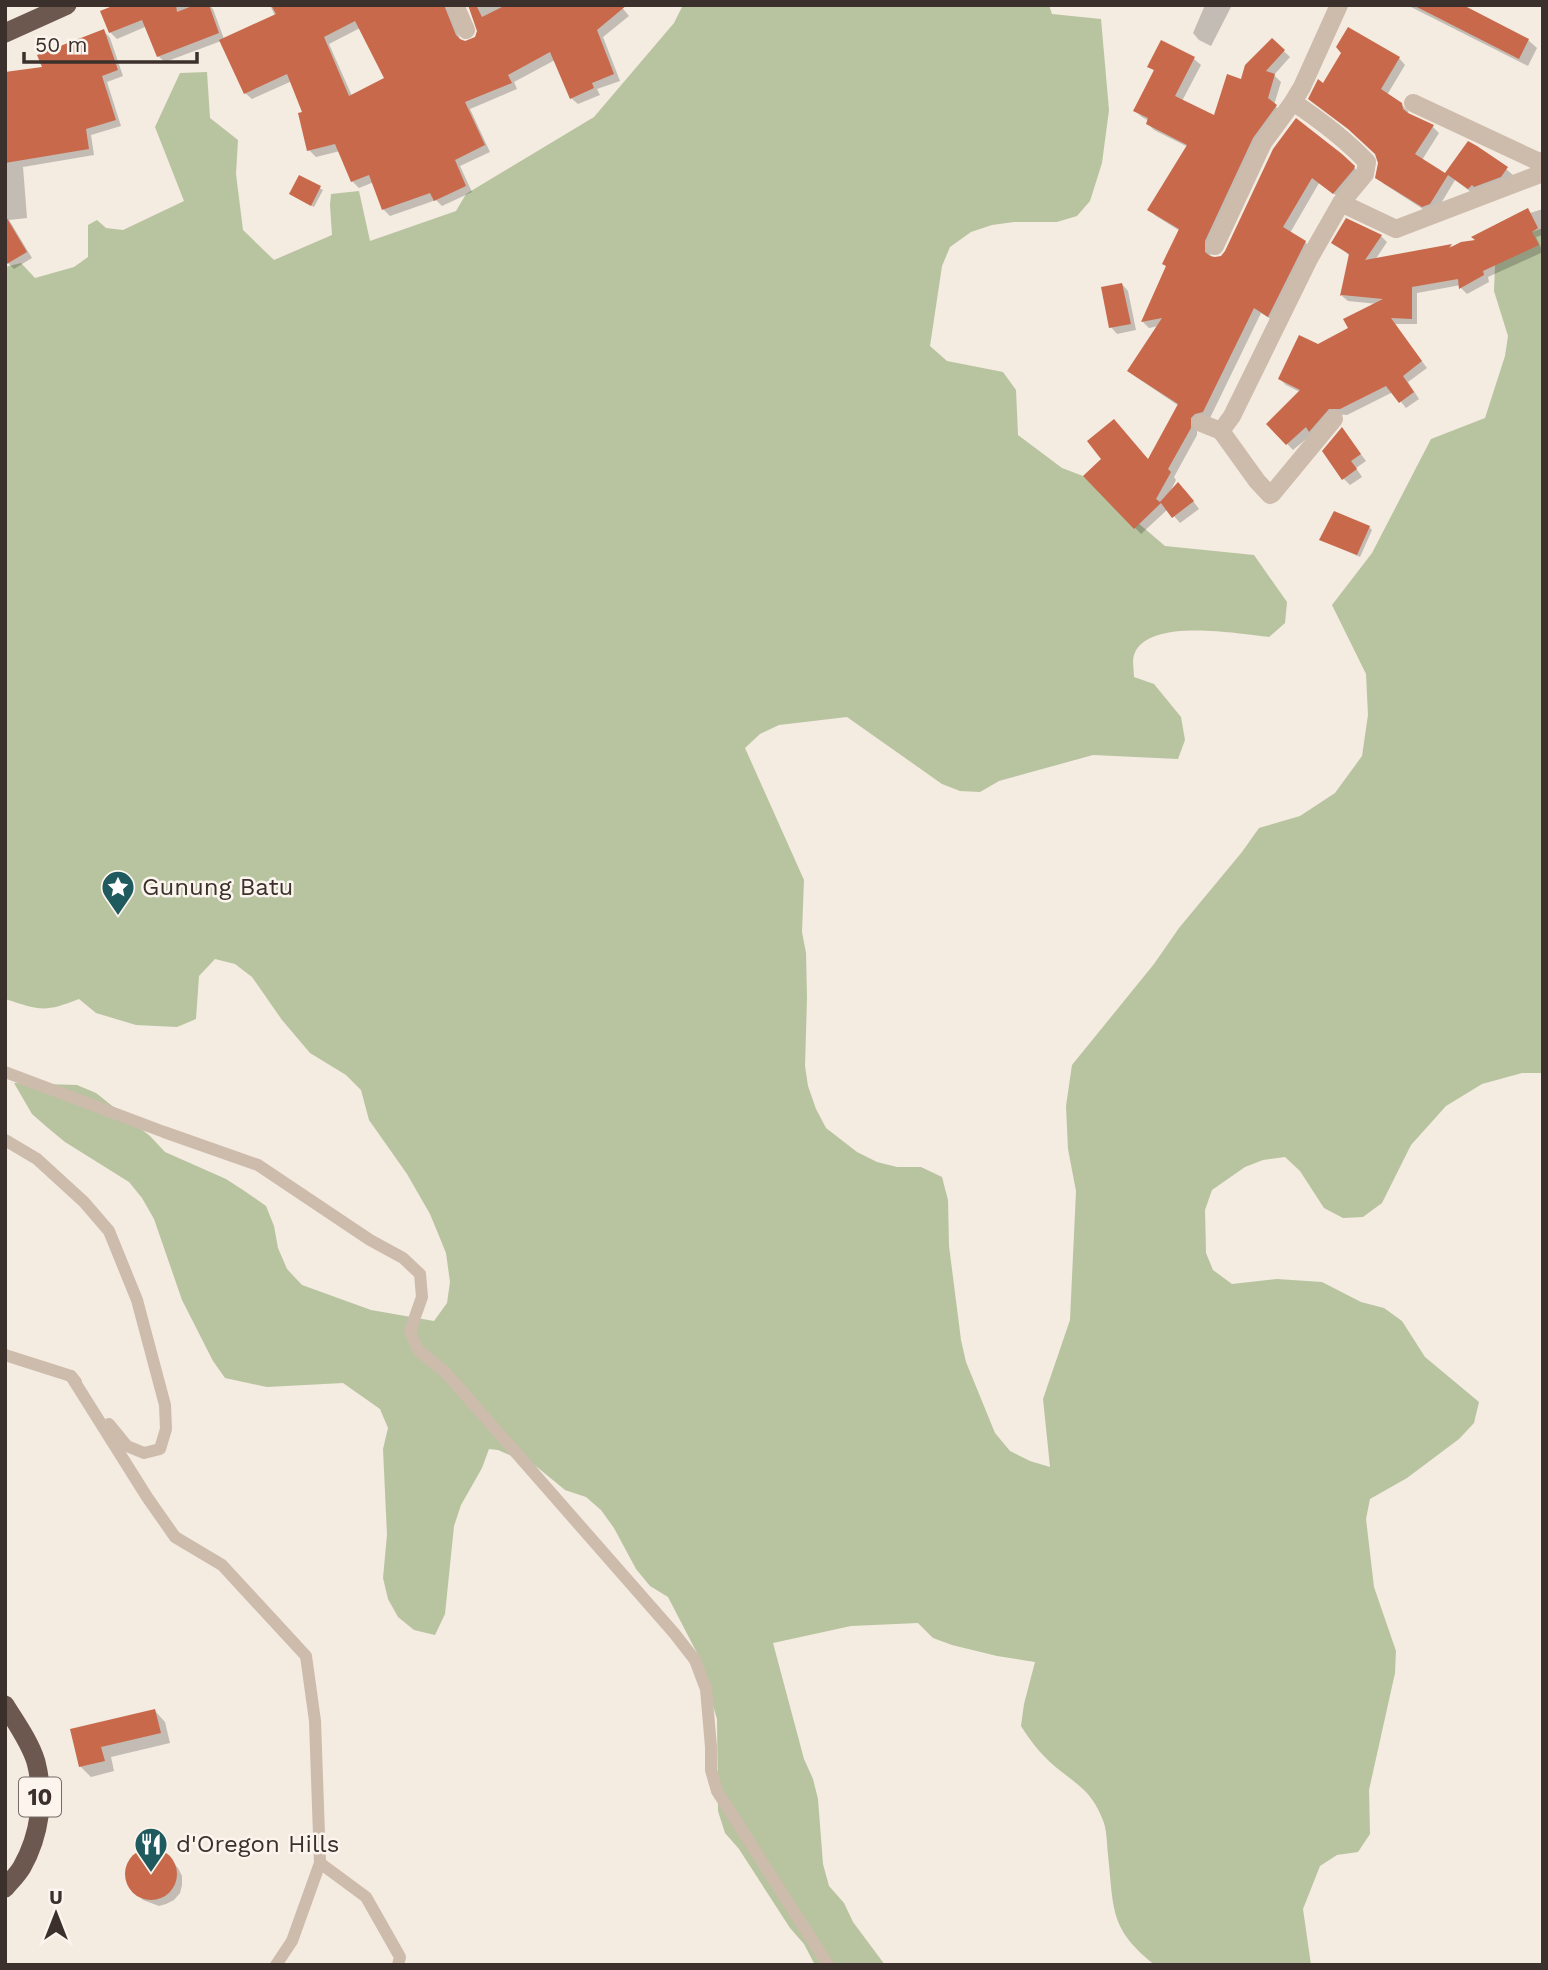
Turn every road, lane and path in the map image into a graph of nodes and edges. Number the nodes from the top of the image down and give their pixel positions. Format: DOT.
graph roads {
  1 [pos="67,5"];
  2 [pos="455,5"];
  3 [pos="1337,6"];
  4 [pos="466,30"];
  5 [pos="5,33"];
  6 [pos="1293,102"];
  7 [pos="1413,103"];
  8 [pos="1543,162"];
  9 [pos="1543,173"];
  10 [pos="1341,203"];
  11 [pos="1215,246"];
  12 [pos="1334,419"];
  13 [pos="1201,424"];
  14 [pos="1221,432"];
  15 [pos="5,1072"];
  16 [pos="5,1140"];
  17 [pos="5,1355"];
  18 [pos="71,1376"];
  19 [pos="5,1705"];
  20 [pos="320,1863"];
  21 [pos="5,1888"];
  22 [pos="276,1965"];
  23 [pos="398,1965"];
  24 [pos="828,1965"];
  1 -- 5 [label="highway"];
  2 -- 4 [label="street"];
  3 -- 6 [label="street"];
  6 -- 10 [label="street"];
  6 -- 11 [label="street"];
  7 -- 8 [label="street"];
  9 -- 10 [label="street"];
  10 -- 14 [label="street"];
  12 -- 14 [label="street"];
  13 -- 14 [label="street"];
  15 -- 24 [label="lane"];
  16 -- 18 [label="lane"];
  17 -- 18 [label="lane"];
  18 -- 20 [label="lane"];
  19 -- 21 [label="highway, 10"];
  20 -- 22 [label="lane"];
  20 -- 23 [label="lane"];
}
